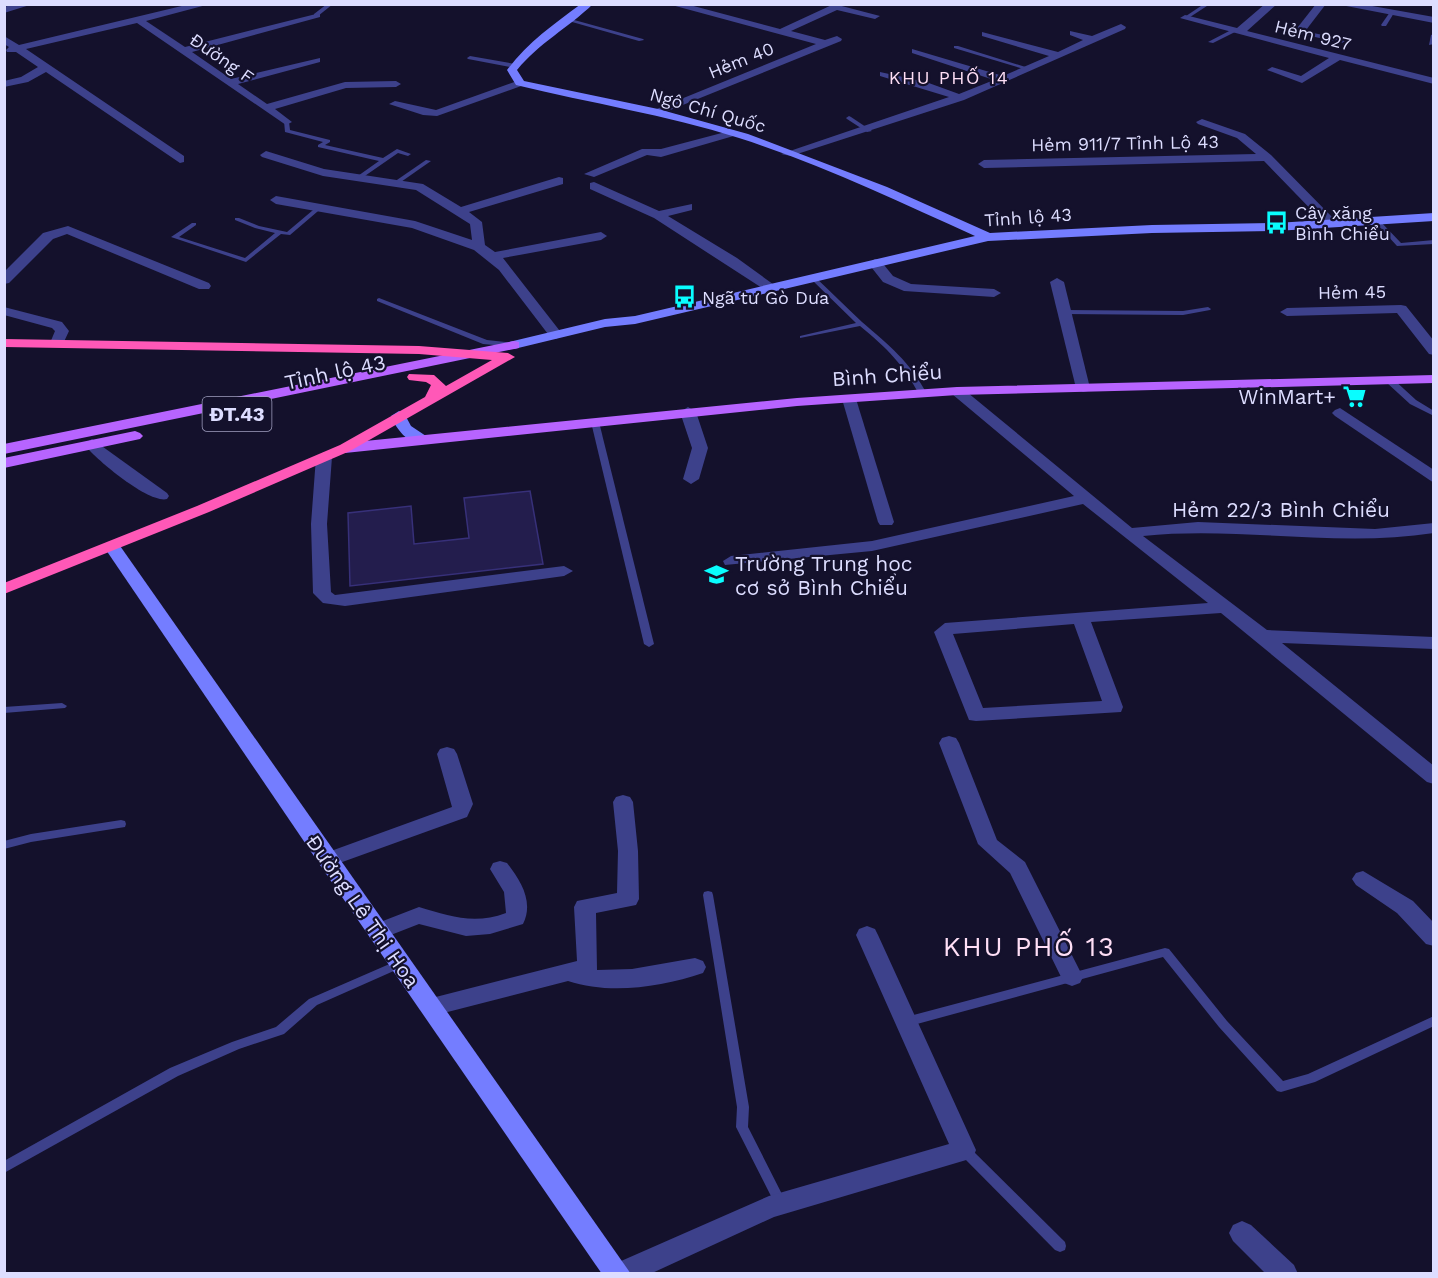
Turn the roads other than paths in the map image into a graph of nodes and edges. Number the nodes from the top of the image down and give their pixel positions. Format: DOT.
graph roads {
  1 [pos="28,4"];
  2 [pos="205,4"];
  3 [pos="301,4"];
  4 [pos="331,4"];
  5 [pos="588,4"];
  6 [pos="673,4"];
  7 [pos="1208,4"];
  8 [pos="1272,4"];
  9 [pos="1321,4"];
  10 [pos="1341,4"];
  11 [pos="4,10"];
  12 [pos="1391,10"];
  13 [pos="316,15"];
  14 [pos="875,16"];
  15 [pos="1185,18"];
  16 [pos="567,20"];
  17 [pos="1434,20"];
  18 [pos="140,21"];
  19 [pos="1384,25"];
  20 [pos="1121,27"];
  21 [pos="781,32"];
  22 [pos="1236,32"];
  23 [pos="1299,32"];
  24 [pos="1074,33"];
  25 [pos="986,34"];
  26 [pos="1434,35"];
  27 [pos="4,39"];
  28 [pos="837,39"];
  29 [pos="641,40"];
  30 [pos="1092,40"];
  31 [pos="1342,41"];
  32 [pos="1211,42"];
  33 [pos="824,43"];
  34 [pos="1431,44"];
  35 [pos="956,46"];
  36 [pos="17,49"];
  37 [pos="184,51"];
  38 [pos="916,51"];
  39 [pos="4,52"];
  40 [pos="1059,56"];
  41 [pos="470,58"];
  42 [pos="1336,58"];
  43 [pos="316,60"];
  44 [pos="515,66"];
  45 [pos="45,68"];
  46 [pos="1029,69"];
  47 [pos="1272,70"];
  48 [pos="884,74"];
  49 [pos="1005,80"];
  50 [pos="1434,81"];
  51 [pos="230,83"];
  52 [pos="520,83"];
  53 [pos="4,84"];
  54 [pos="396,84"];
  55 [pos="960,98"];
  56 [pos="395,104"];
  57 [pos="266,108"];
  58 [pos="658,112"];
  59 [pos="849,118"];
  60 [pos="286,122"];
  61 [pos="1202,122"];
  62 [pos="869,131"];
  63 [pos="733,133"];
  64 [pos="408,154"];
  65 [pos="787,154"];
  66 [pos="266,155"];
  67 [pos="1267,157"];
  68 [pos="180,159"];
  69 [pos="382,160"];
  70 [pos="428,161"];
  71 [pos="984,164"];
  72 [pos="357,179"];
  73 [pos="559,181"];
  74 [pos="396,183"];
  75 [pos="276,200"];
  76 [pos="321,206"];
  77 [pos="688,207"];
  78 [pos="461,211"];
  79 [pos="658,215"];
  80 [pos="1434,217"];
  81 [pos="237,219"];
  82 [pos="1378,222"];
  83 [pos="194,224"];
  84 [pos="1332,224"];
  85 [pos="280,232"];
  86 [pos="601,236"];
  87 [pos="988,237"];
  88 [pos="1434,242"];
  89 [pos="479,247"];
  90 [pos="494,255"];
  91 [pos="875,263"];
  92 [pos="813,278"];
  93 [pos="4,280"];
  94 [pos="1057,282"];
  95 [pos="204,286"];
  96 [pos="770,287"];
  97 [pos="994,292"];
  98 [pos="379,300"];
  99 [pos="1208,309"];
  100 [pos="4,311"];
  101 [pos="1065,312"];
  102 [pos="1287,312"];
  103 [pos="635,320"];
  104 [pos="861,324"];
  105 [pos="556,335"];
  106 [pos="802,337"];
  107 [pos="4,343"];
  108 [pos="57,343"];
  109 [pos="511,351"];
  110 [pos="1434,351"];
  111 [pos="4,352"];
  112 [pos="480,358"];
  113 [pos="448,359"];
  114 [pos="414,377"];
  115 [pos="1434,379"];
  116 [pos="1389,380"];
  117 [pos="1083,387"];
  118 [pos="957,391"];
  119 [pos="923,394"];
  120 [pos="432,398"];
  121 [pos="849,399"];
  122 [pos="688,412"];
  123 [pos="1340,413"];
  124 [pos="1434,414"];
  125 [pos="399,416"];
  126 [pos="595,422"];
  127 [pos="424,440"];
  128 [pos="92,444"];
  129 [pos="345,448"];
  130 [pos="4,449"];
  131 [pos="324,457"];
  132 [pos="4,463"];
  133 [pos="1434,478"];
  134 [pos="691,479"];
  135 [pos="161,496"];
  136 [pos="1086,498"];
  137 [pos="886,522"];
  138 [pos="1434,528"];
  139 [pos="1128,533"];
  140 [pos="107,548"];
  141 [pos="731,561"];
  142 [pos="564,571"];
  143 [pos="4,575"];
  144 [pos="4,589"];
  145 [pos="1225,607"];
  146 [pos="1080,617"];
  147 [pos="1263,636"];
  148 [pos="1434,643"];
  149 [pos="649,644"];
  150 [pos="62,706"];
  151 [pos="4,710"];
  152 [pos="949,743"];
  153 [pos="447,754"];
  154 [pos="1433,775"];
  155 [pos="623,802"];
  156 [pos="121,824"];
  157 [pos="4,845"];
  158 [pos="327,860"];
  159 [pos="500,869"];
  160 [pos="1362,879"];
  161 [pos="708,895"];
  162 [pos="378,932"];
  163 [pos="867,935"];
  164 [pos="1434,938"];
  165 [pos="401,963"];
  166 [pos="695,967"];
  167 [pos="570,973"];
  168 [pos="1072,977"];
  169 [pos="432,1007"];
  170 [pos="1434,1021"];
  171 [pos="906,1022"];
  172 [pos="964,1150"];
  173 [pos="4,1168"];
  174 [pos="781,1204"];
  175 [pos="1242,1233"];
  176 [pos="1060,1245"];
  177 [pos="620,1274"];
  178 [pos="1285,1274"];
  1 -- 11 [label="street"];
  2 -- 18 [label="street"];
  3 -- 13 [label="street"];
  4 -- 13 [label="lane"];
  5 -- 16 [label="main road"];
  6 -- 21 [label="street"];
  7 -- 15 [label="lane"];
  8 -- 22 [label="street"];
  9 -- 23 [label="street"];
  10 -- 12 [label="street"];
  12 -- 17 [label="street"];
  12 -- 19 [label="lane"];
  13 -- 37 [label="street"];
  14 -- 21 [label="street"];
  15 -- 22 [label="street, Hẻm 927"];
  16 -- 29 [label="lane"];
  16 -- 44 [label="main road"];
  18 -- 36 [label="street"];
  18 -- 37 [label="street, Đường F"];
  20 -- 30 [label="street"];
  21 -- 33 [label="street"];
  22 -- 32 [label="lane"];
  22 -- 42 [label="street, Hẻm 927"];
  23 -- 31 [label="lane"];
  24 -- 30 [label="street"];
  25 -- 40 [label="street"];
  26 -- 34 [label="lane"];
  27 -- 36 [label="street"];
  28 -- 33 [label="street, Hẻm 40"];
  30 -- 40 [label="street"];
  33 -- 58 [label="street, Hẻm 40"];
  35 -- 46 [label="lane"];
  36 -- 39 [label="street"];
  36 -- 45 [label="street"];
  37 -- 51 [label="street, Đường F"];
  38 -- 49 [label="street"];
  40 -- 46 [label="street"];
  41 -- 44 [label="lane"];
  42 -- 47 [label="street"];
  42 -- 50 [label="street, Hẻm 927"];
  43 -- 51 [label="street"];
  44 -- 52 [label="main road"];
  45 -- 53 [label="street"];
  45 -- 68 [label="street"];
  46 -- 49 [label="street"];
  48 -- 55 [label="street"];
  49 -- 55 [label="street"];
  51 -- 57 [label="street, Đường F"];
  52 -- 56 [label="street"];
  52 -- 58 [label="main road, Ngô Chí Quốc"];
  54 -- 57 [label="street"];
  55 -- 62 [label="street"];
  57 -- 60 [label="street, Đường F"];
  58 -- 63 [label="main road, Ngô Chí Quốc"];
  59 -- 62 [label="lane"];
  60 -- 69 [label="lane"];
  61 -- 67 [label="street"];
  62 -- 65 [label="street"];
  63 -- 65 [label="main road, Ngô Chí Quốc"];
  63 -- 79 [label="street"];
  64 -- 69 [label="lane"];
  65 -- 87 [label="main road, Ngô Chí Quốc"];
  66 -- 72 [label="street"];
  67 -- 71 [label="street, Hẻm 911/7 Tỉnh Lộ 43"];
  67 -- 84 [label="street"];
  69 -- 72 [label="lane"];
  70 -- 74 [label="lane"];
  72 -- 74 [label="street"];
  73 -- 78 [label="street"];
  74 -- 78 [label="street"];
  75 -- 76 [label="street"];
  76 -- 85 [label="lane"];
  76 -- 89 [label="street"];
  77 -- 79 [label="street"];
  78 -- 89 [label="street"];
  79 -- 96 [label="street"];
  80 -- 82 [label="main road, Tỉnh lộ 43 / ĐT.43"];
  81 -- 85 [label="lane"];
  82 -- 84 [label="main road, Tỉnh lộ 43 / ĐT.43"];
  82 -- 88 [label="lane"];
  83 -- 85 [label="lane"];
  84 -- 87 [label="main road, Tỉnh lộ 43 / ĐT.43"];
  86 -- 90 [label="street"];
  87 -- 91 [label="main road, Tỉnh lộ 43 / ĐT.43"];
  89 -- 90 [label="street"];
  90 -- 105 [label="street"];
  91 -- 92 [label="main road, Tỉnh lộ 43 / ĐT.43"];
  91 -- 97 [label="street"];
  92 -- 96 [label="main road, Tỉnh lộ 43 / ĐT.43"];
  92 -- 104 [label="lane"];
  93 -- 95 [label="street"];
  94 -- 101 [label="street"];
  96 -- 103 [label="main road, Tỉnh lộ 43 / ĐT.43"];
  98 -- 109 [label="lane"];
  99 -- 101 [label="lane"];
  100 -- 108 [label="street"];
  101 -- 117 [label="street"];
  102 -- 110 [label="street, Hẻm 45"];
  103 -- 105 [label="main road, Tỉnh lộ 43 / ĐT.43"];
  103 -- 109 [label="main road, Tỉnh lộ 43 / ĐT.43"];
  104 -- 106 [label="lane"];
  104 -- 119 [label="lane"];
  105 -- 109 [label="main road, Tỉnh lộ 43 / ĐT.43"];
  107 -- 108 [label="highway"];
  108 -- 112 [label="highway"];
  109 -- 112 [label="main road, Tỉnh lộ 43 / ĐT.43"];
  109 -- 120 [label="highway, ĐT.43"];
  111 -- 113 [label="highway"];
  112 -- 113 [label="highway"];
  112 -- 114 [label="main road, Tỉnh lộ 43 / ĐT.43"];
  113 -- 130 [label="main road, Tỉnh lộ 43 / ĐT.43"];
  114 -- 120 [label="highway"];
  114 -- 128 [label="main road, Tỉnh lộ 43 / ĐT.43"];
  115 -- 116 [label="main road, Bình Chiểu"];
  116 -- 117 [label="main road, Bình Chiểu"];
  116 -- 124 [label="lane"];
  117 -- 118 [label="main road, Bình Chiểu"];
  118 -- 119 [label="main road, Bình Chiểu"];
  118 -- 136 [label="street"];
  119 -- 121 [label="main road, Bình Chiểu"];
  120 -- 125 [label="highway, ĐT.43"];
  121 -- 122 [label="main road, Bình Chiểu"];
  121 -- 137 [label="street"];
  122 -- 126 [label="main road, Bình Chiểu"];
  122 -- 134 [label="street"];
  123 -- 133 [label="street"];
  125 -- 127 [label="main road"];
  125 -- 129 [label="highway, ĐT.43"];
  126 -- 127 [label="main road, Bình Chiểu"];
  126 -- 149 [label="lane"];
  127 -- 129 [label="main road, Bình Chiểu"];
  128 -- 132 [label="main road, Tỉnh lộ 43 / ĐT.43"];
  128 -- 135 [label="street"];
  129 -- 131 [label="highway, ĐT.43"];
  131 -- 140 [label="highway, ĐT.43"];
  131 -- 142 [label="street"];
  136 -- 139 [label="street"];
  136 -- 141 [label="street"];
  138 -- 139 [label="street, Hẻm 22/3 Bình Chiểu"];
  139 -- 145 [label="street"];
  140 -- 143 [label="highway"];
  140 -- 144 [label="highway"];
  140 -- 158 [label="main road, Đường Lê Thị Hoa"];
  145 -- 146 [label="street"];
  145 -- 147 [label="street"];
  146 -- 146 [label="street"];
  147 -- 148 [label="street"];
  147 -- 154 [label="street"];
  150 -- 151 [label="lane"];
  152 -- 168 [label="street"];
  153 -- 158 [label="street"];
  155 -- 167 [label="street"];
  156 -- 157 [label="lane"];
  158 -- 162 [label="main road, Đường Lê Thị Hoa"];
  159 -- 162 [label="street"];
  160 -- 164 [label="street"];
  161 -- 174 [label="lane"];
  162 -- 165 [label="main road, Đường Lê Thị Hoa"];
  163 -- 171 [label="street"];
  165 -- 169 [label="main road, Đường Lê Thị Hoa"];
  165 -- 173 [label="lane"];
  166 -- 167 [label="street"];
  167 -- 169 [label="street"];
  168 -- 170 [label="lane"];
  168 -- 171 [label="lane"];
  169 -- 177 [label="main road, Đường Lê Thị Hoa"];
  171 -- 172 [label="street"];
  172 -- 174 [label="street"];
  172 -- 176 [label="lane"];
  174 -- 177 [label="street"];
  175 -- 178 [label="street"];
}
